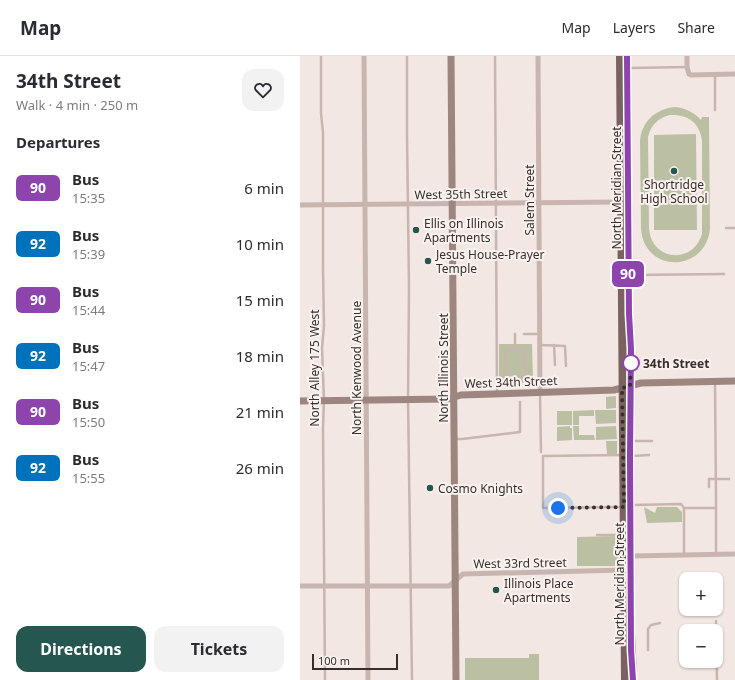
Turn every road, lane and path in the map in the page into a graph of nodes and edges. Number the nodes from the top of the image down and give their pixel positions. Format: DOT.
graph roads {
  1 [pos="321,56"];
  2 [pos="364,56"];
  3 [pos="408,56"];
  4 [pos="451,56"];
  5 [pos="495,56"];
  6 [pos="538,56"];
  7 [pos="620,56"];
  8 [pos="627,56"];
  9 [pos="687,56"];
  10 [pos="687,67"];
  11 [pos="627,68"];
  12 [pos="735,74"];
  13 [pos="715,75"];
  14 [pos="715,110"];
  15 [pos="622,202"];
  16 [pos="496,203"];
  17 [pos="539,203"];
  18 [pos="409,204"];
  19 [pos="452,204"];
  20 [pos="300,205"];
  21 [pos="322,205"];
  22 [pos="364,205"];
  23 [pos="726,228"];
  24 [pos="735,228"];
  25 [pos="724,274"];
  26 [pos="628,275"];
  27 [pos="515,334"];
  28 [pos="524,334"];
  29 [pos="539,334"];
  30 [pos="539,345"];
  31 [pos="554,345"];
  32 [pos="515,349"];
  33 [pos="555,365"];
  34 [pos="566,366"];
  35 [pos="735,381"];
  36 [pos="715,382"];
  37 [pos="626,387"];
  38 [pos="540,392"];
  39 [pos="497,394"];
  40 [pos="454,397"];
  41 [pos="408,399"];
  42 [pos="324,400"];
  43 [pos="366,400"];
  44 [pos="300,401"];
  45 [pos="520,402"];
  46 [pos="454,439"];
  47 [pos="630,441"];
  48 [pos="652,441"];
  49 [pos="541,452"];
  50 [pos="649,455"];
  51 [pos="626,456"];
  52 [pos="716,479"];
  53 [pos="729,479"];
  54 [pos="709,487"];
  55 [pos="627,506"];
  56 [pos="684,508"];
  57 [pos="716,508"];
  58 [pos="624,534"];
  59 [pos="598,535"];
  60 [pos="716,554"];
  61 [pos="735,554"];
  62 [pos="684,555"];
  63 [pos="630,556"];
  64 [pos="624,570"];
  65 [pos="455,580"];
  66 [pos="300,586"];
  67 [pos="325,586"];
  68 [pos="368,586"];
  69 [pos="411,586"];
  70 [pos="716,621"];
  71 [pos="660,622"];
  72 [pos="648,650"];
  73 [pos="325,680"];
  74 [pos="368,680"];
  75 [pos="412,680"];
  76 [pos="456,680"];
  77 [pos="625,680"];
  78 [pos="633,680"];
  79 [pos="717,680"];
  1 -- 21 [label="lane, North Alley 175 West"];
  2 -- 22 [label="street, North Kenwood Avenue"];
  3 -- 18 [label="lane"];
  4 -- 19 [label="main road, North Illinois Street"];
  5 -- 16 [label="lane"];
  6 -- 17 [label="street, Salem Street"];
  7 -- 15 [label="main road, North Meridian Street"];
  8 -- 11 [label="main road, North Meridian Street"];
  9 -- 10 [label="street"];
  10 -- 11 [label="lane"];
  10 -- 13 [label="street"];
  11 -- 26 [label="main road, North Meridian Street"];
  12 -- 13 [label="street"];
  13 -- 14 [label="lane"];
  15 -- 17 [label="street, West 35th Street"];
  15 -- 37 [label="main road, North Meridian Street"];
  16 -- 17 [label="street, West 35th Street"];
  16 -- 19 [label="street, West 35th Street"];
  16 -- 39 [label="lane"];
  17 -- 29 [label="street, Salem Street"];
  18 -- 19 [label="street, West 35th Street"];
  18 -- 22 [label="street, West 35th Street"];
  18 -- 41 [label="lane"];
  19 -- 40 [label="main road, North Illinois Street"];
  20 -- 21 [label="street, West 35th Street"];
  21 -- 22 [label="street, West 35th Street"];
  21 -- 42 [label="lane, North Alley 175 West"];
  22 -- 43 [label="street, North Kenwood Avenue"];
  23 -- 24 [label="lane"];
  25 -- 26 [label="lane"];
  26 -- 37 [label="main road, North Meridian Street"];
  27 -- 32 [label="lane"];
  28 -- 29 [label="lane"];
  29 -- 30 [label="street, Salem Street"];
  30 -- 31 [label="lane"];
  30 -- 38 [label="street, Salem Street"];
  31 -- 33 [label="lane"];
  31 -- 34 [label="lane"];
  32 -- 32 [label="lane"];
  35 -- 36 [label="main road, West 34th Street"];
  36 -- 37 [label="main road, West 34th Street"];
  36 -- 52 [label="lane"];
  37 -- 38 [label="main road, West 34th Street"];
  37 -- 47 [label="main road, North Meridian Street"];
  37 -- 51 [label="main road, North Meridian Street"];
  38 -- 39 [label="main road, West 34th Street"];
  38 -- 49 [label="lane"];
  39 -- 40 [label="main road, West 34th Street"];
  40 -- 41 [label="main road, West 34th Street"];
  40 -- 46 [label="main road, North Illinois Street"];
  41 -- 43 [label="main road, West 34th Street"];
  41 -- 69 [label="lane"];
  42 -- 43 [label="main road, West 34th Street"];
  42 -- 44 [label="main road, West 34th Street"];
  42 -- 67 [label="lane, North Alley 175 West"];
  43 -- 68 [label="street, North Kenwood Avenue"];
  45 -- 46 [label="lane"];
  46 -- 65 [label="main road, North Illinois Street"];
  47 -- 48 [label="lane"];
  47 -- 51 [label="main road, North Meridian Street"];
  50 -- 51 [label="lane"];
  51 -- 55 [label="main road, North Meridian Street"];
  51 -- 55 [label="lane"];
  52 -- 53 [label="lane"];
  52 -- 54 [label="lane"];
  52 -- 57 [label="lane"];
  55 -- 56 [label="lane"];
  55 -- 58 [label="main road, North Meridian Street"];
  55 -- 63 [label="main road, North Meridian Street"];
  56 -- 57 [label="lane"];
  56 -- 62 [label="lane"];
  57 -- 60 [label="lane"];
  58 -- 59 [label="lane"];
  58 -- 64 [label="main road, North Meridian Street"];
  60 -- 61 [label="street"];
  60 -- 62 [label="street"];
  62 -- 63 [label="street"];
  63 -- 78 [label="main road, North Meridian Street"];
  64 -- 65 [label="street, West 33rd Street"];
  64 -- 77 [label="main road, North Meridian Street"];
  65 -- 69 [label="street, West 33rd Street"];
  65 -- 76 [label="main road, North Illinois Street"];
  66 -- 67 [label="street, West 33rd Street"];
  67 -- 68 [label="street, West 33rd Street"];
  67 -- 73 [label="lane, North Alley 175 West"];
  68 -- 69 [label="street, West 33rd Street"];
  68 -- 74 [label="street, North Kenwood Avenue"];
  69 -- 75 [label="lane"];
  70 -- 79 [label="lane"];
  71 -- 72 [label="lane"];
}
